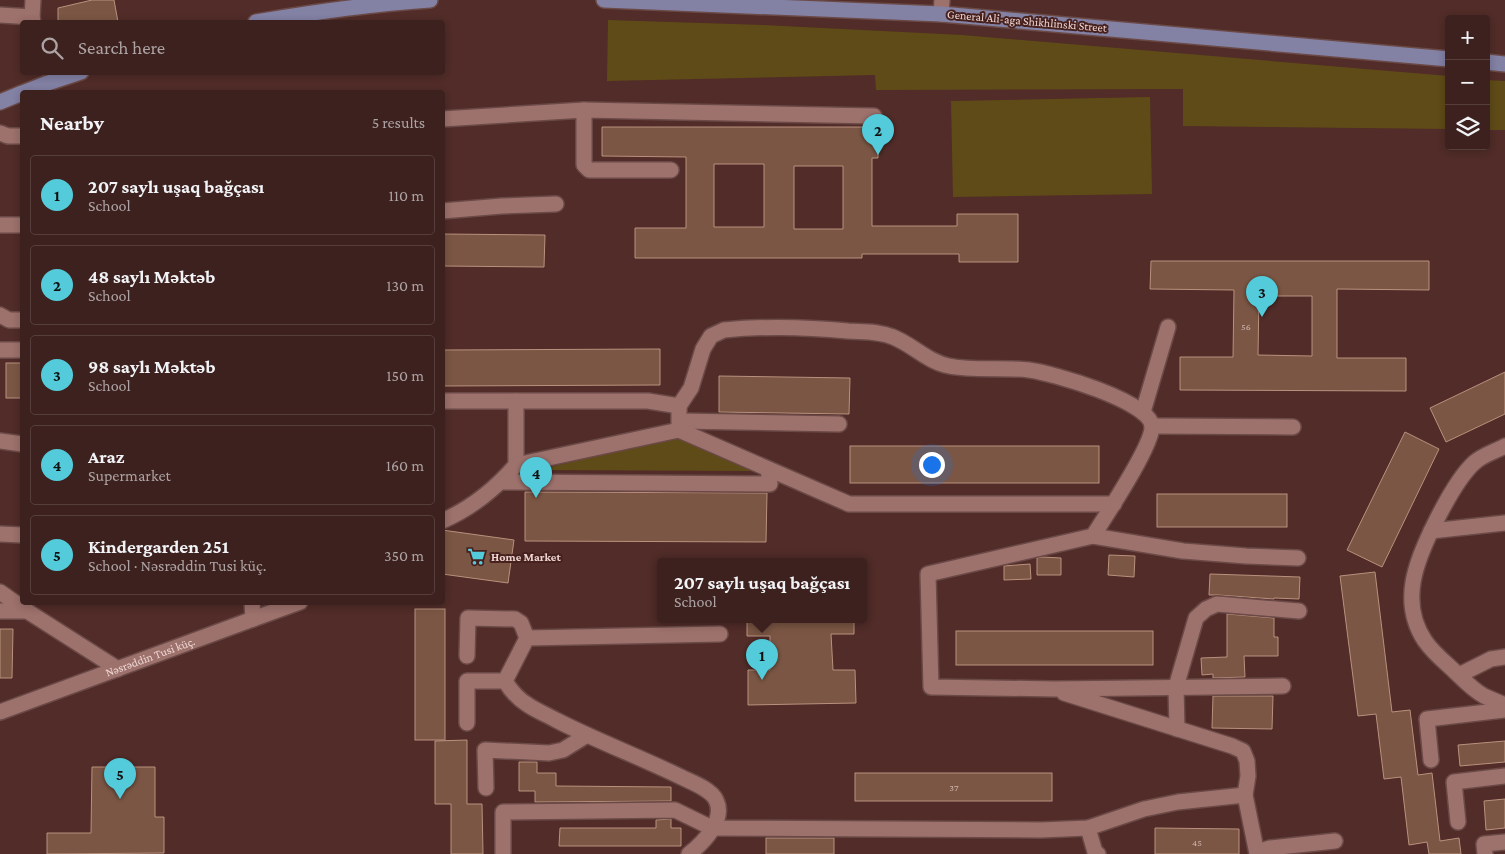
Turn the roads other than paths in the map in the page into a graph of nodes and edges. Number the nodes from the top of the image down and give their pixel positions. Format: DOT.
graph roads {
  1 [pos="33,0"];
  2 [pos="430,0"];
  3 [pos="604,0"];
  4 [pos="715,2"];
  5 [pos="942,7"];
  6 [pos="0,15"];
  7 [pos="32,20"];
  8 [pos="268,20"];
  9 [pos="1445,59"];
  10 [pos="1490,62"];
  11 [pos="1505,64"];
  12 [pos="64,75"];
  13 [pos="46,78"];
  14 [pos="28,90"];
  15 [pos="20,94"];
  16 [pos="0,102"];
  17 [pos="584,110"];
  18 [pos="874,116"];
  19 [pos="445,119"];
  20 [pos="0,133"];
  21 [pos="20,136"];
  22 [pos="671,170"];
  23 [pos="556,204"];
  24 [pos="445,211"];
  25 [pos="0,225"];
  26 [pos="19,225"];
  27 [pos="0,316"];
  28 [pos="20,320"];
  29 [pos="1168,327"];
  30 [pos="0,350"];
  31 [pos="20,350"];
  32 [pos="445,401"];
  33 [pos="516,401"];
  34 [pos="678,406"];
  35 [pos="1143,412"];
  36 [pos="838,424"];
  37 [pos="680,426"];
  38 [pos="1152,426"];
  39 [pos="1293,428"];
  40 [pos="0,440"];
  41 [pos="20,444"];
  42 [pos="1505,446"];
  43 [pos="516,465"];
  44 [pos="768,469"];
  45 [pos="501,482"];
  46 [pos="1114,504"];
  47 [pos="445,520"];
  48 [pos="1505,523"];
  49 [pos="1431,531"];
  50 [pos="0,534"];
  51 [pos="20,535"];
  52 [pos="1093,536"];
  53 [pos="1298,558"];
  54 [pos="0,592"];
  55 [pos="252,605"];
  56 [pos="291,605"];
  57 [pos="0,611"];
  58 [pos="27,611"];
  59 [pos="1299,611"];
  60 [pos="252,618"];
  61 [pos="720,634"];
  62 [pos="527,638"];
  63 [pos="467,656"];
  64 [pos="1505,657"];
  65 [pos="118,669"];
  66 [pos="1459,675"];
  67 [pos="505,681"];
  68 [pos="1282,686"];
  69 [pos="1176,687"];
  70 [pos="1055,690"];
  71 [pos="1505,705"];
  72 [pos="1505,710"];
  73 [pos="0,712"];
  74 [pos="467,723"];
  75 [pos="1176,729"];
  76 [pos="587,736"];
  77 [pos="1431,760"];
  78 [pos="1505,776"];
  79 [pos="486,788"];
  80 [pos="1245,796"];
  81 [pos="1458,822"];
  82 [pos="712,828"];
  83 [pos="1088,828"];
  84 [pos="1335,841"];
  85 [pos="1505,842"];
  86 [pos="1257,853"];
  87 [pos="503,854"];
  88 [pos="689,854"];
  89 [pos="1098,854"];
  90 [pos="1485,854"];
  1 -- 7 [label="street"];
  2 -- 8 [label="main road"];
  3 -- 4 [label="main road, General Ali-aga Shikhlinski Street"];
  4 -- 5 [label="main road, General Ali-aga Shikhlinski Street"];
  5 -- 9 [label="main road, General Ali-aga Shikhlinski Street"];
  6 -- 7 [label="street"];
  10 -- 11 [label="main road"];
  12 -- 13 [label="main road"];
  13 -- 14 [label="main road"];
  15 -- 16 [label="main road"];
  17 -- 18 [label="street"];
  17 -- 19 [label="street"];
  17 -- 22 [label="street"];
  20 -- 21 [label="street"];
  23 -- 24 [label="street"];
  25 -- 26 [label="street"];
  27 -- 28 [label="street"];
  29 -- 35 [label="street"];
  30 -- 31 [label="street"];
  32 -- 33 [label="street"];
  33 -- 34 [label="street"];
  33 -- 43 [label="street"];
  34 -- 35 [label="street"];
  34 -- 37 [label="street"];
  35 -- 38 [label="street"];
  36 -- 37 [label="street"];
  37 -- 43 [label="street"];
  37 -- 44 [label="street"];
  38 -- 39 [label="street"];
  38 -- 46 [label="street"];
  40 -- 41 [label="street"];
  42 -- 49 [label="street"];
  43 -- 45 [label="street"];
  44 -- 45 [label="street"];
  44 -- 46 [label="street"];
  45 -- 47 [label="street"];
  46 -- 52 [label="street"];
  48 -- 49 [label="street"];
  49 -- 66 [label="street"];
  50 -- 51 [label="street"];
  52 -- 53 [label="street"];
  52 -- 70 [label="street"];
  54 -- 58 [label="street"];
  55 -- 60 [label="street"];
  56 -- 60 [label="street, Nəsrəddin Tusi küç."];
  57 -- 58 [label="street"];
  58 -- 65 [label="street"];
  59 -- 69 [label="street"];
  60 -- 65 [label="street, Nəsrəddin Tusi küç."];
  61 -- 62 [label="street"];
  62 -- 63 [label="street"];
  62 -- 67 [label="street"];
  64 -- 66 [label="street"];
  65 -- 73 [label="street, Nəsrəddin Tusi küç."];
  66 -- 71 [label="street"];
  67 -- 74 [label="street"];
  67 -- 76 [label="street"];
  68 -- 69 [label="street"];
  69 -- 70 [label="street"];
  69 -- 75 [label="street"];
  70 -- 75 [label="street"];
  72 -- 77 [label="street"];
  75 -- 80 [label="street"];
  76 -- 79 [label="street"];
  76 -- 82 [label="street"];
  78 -- 81 [label="street"];
  80 -- 83 [label="street"];
  80 -- 86 [label="street"];
  82 -- 83 [label="street"];
  82 -- 87 [label="street"];
  82 -- 88 [label="street"];
  83 -- 89 [label="street"];
  84 -- 86 [label="street"];
  85 -- 90 [label="street"];
}
